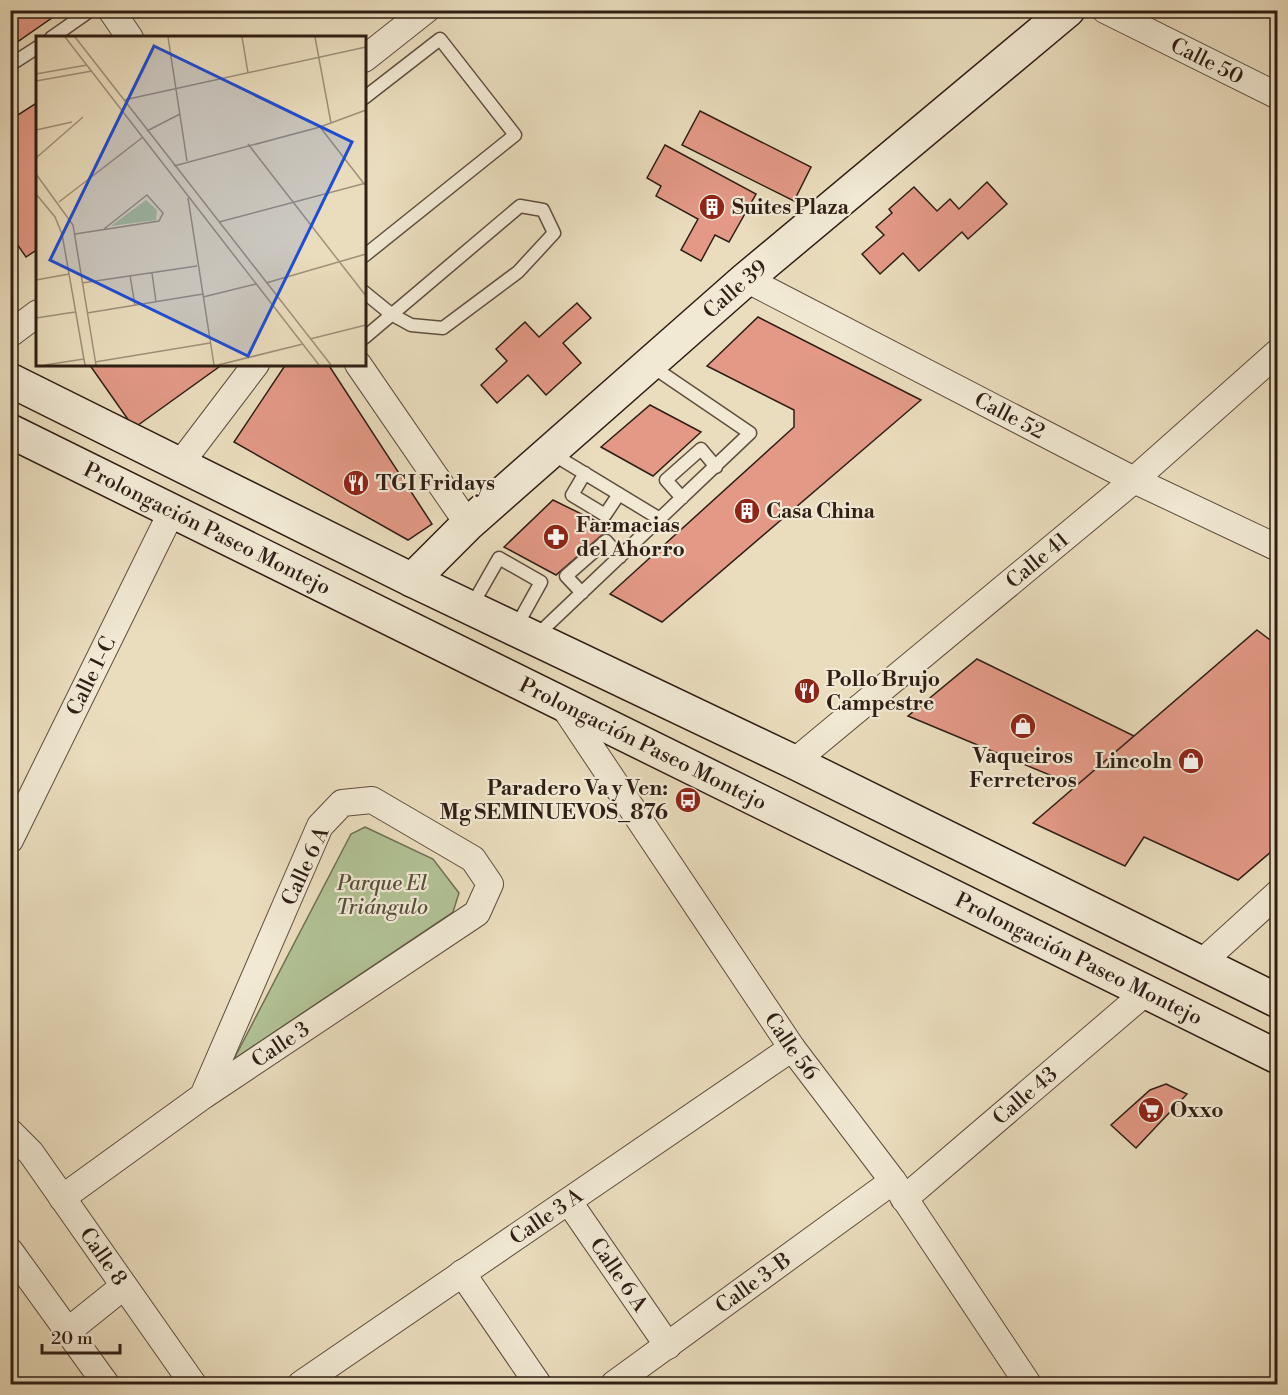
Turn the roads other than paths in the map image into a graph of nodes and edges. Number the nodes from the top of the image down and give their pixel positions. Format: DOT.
graph roads {
  1 [pos="91,10"];
  2 [pos="111,10"];
  3 [pos="426,10"];
  4 [pos="1068,10"];
  5 [pos="1106,10"];
  6 [pos="54,36"];
  7 [pos="129,36"];
  8 [pos="36,48"];
  9 [pos="366,57"];
  10 [pos="10,65"];
  11 [pos="366,96"];
  12 [pos="1278,96"];
  13 [pos="366,254"];
  14 [pos="746,279"];
  15 [pos="366,294"];
  16 [pos="36,314"];
  17 [pos="391,314"];
  18 [pos="10,334"];
  19 [pos="366,336"];
  20 [pos="1278,352"];
  21 [pos="649,364"];
  22 [pos="254,366"];
  23 [pos="359,366"];
  24 [pos="10,380"];
  25 [pos="10,431"];
  26 [pos="550,452"];
  27 [pos="180,464"];
  28 [pos="716,466"];
  29 [pos="585,473"];
  30 [pos="1134,480"];
  31 [pos="619,494"];
  32 [pos="682,498"];
  33 [pos="172,511"];
  34 [pos="660,519"];
  35 [pos="468,524"];
  36 [pos="1278,548"];
  37 [pos="620,557"];
  38 [pos="412,580"];
  39 [pos="582,593"];
  40 [pos="470,608"];
  41 [pos="525,633"];
  42 [pos="562,704"];
  43 [pos="794,762"];
  44 [pos="10,840"];
  45 [pos="490,884"];
  46 [pos="1278,893"];
  47 [pos="1201,963"];
  48 [pos="1146,992"];
  49 [pos="1278,1000"];
  50 [pos="792,1048"];
  51 [pos="1278,1057"];
  52 [pos="203,1096"];
  53 [pos="10,1132"];
  54 [pos="899,1190"];
  55 [pos="62,1198"];
  56 [pos="569,1202"];
  57 [pos="10,1251"];
  58 [pos="462,1273"];
  59 [pos="124,1286"];
  60 [pos="68,1330"];
  61 [pos="668,1346"];
  62 [pos="106,1384"];
  63 [pos="193,1384"];
  64 [pos="300,1384"];
  65 [pos="538,1384"];
  66 [pos="614,1384"];
  67 [pos="1028,1384"];
  1 -- 6 [label="lane"];
  2 -- 7 [label="street"];
  3 -- 9 [label="street"];
  4 -- 14 [label="main road, Calle 39"];
  5 -- 12 [label="street, Calle 50"];
  8 -- 10 [label="lane"];
  11 -- 13 [label="lane"];
  14 -- 21 [label="main road, Calle 39"];
  14 -- 30 [label="street, Calle 52"];
  15 -- 17 [label="lane"];
  16 -- 18 [label="street"];
  17 -- 17 [label="lane"];
  17 -- 19 [label="lane"];
  20 -- 30 [label="street, Calle 41"];
  21 -- 26 [label="main road, Calle 39"];
  21 -- 28 [label="lane"];
  22 -- 27 [label="street"];
  23 -- 35 [label="street"];
  24 -- 27 [label="main road"];
  25 -- 33 [label="main road, Prolongación Paseo Montejo"];
  26 -- 29 [label="lane"];
  26 -- 35 [label="main road, Calle 39"];
  27 -- 38 [label="main road"];
  28 -- 32 [label="lane"];
  28 -- 32 [label="lane"];
  29 -- 31 [label="lane"];
  29 -- 31 [label="lane"];
  30 -- 36 [label="street, Calle 52"];
  30 -- 43 [label="street, Calle 41"];
  31 -- 34 [label="lane"];
  32 -- 34 [label="lane"];
  33 -- 42 [label="main road, Prolongación Paseo Montejo"];
  33 -- 44 [label="street, Calle 1-C"];
  34 -- 37 [label="lane"];
  35 -- 38 [label="main road, Calle 39"];
  37 -- 39 [label="lane"];
  37 -- 39 [label="lane"];
  38 -- 40 [label="main road"];
  39 -- 41 [label="lane"];
  40 -- 41 [label="main road"];
  40 -- 41 [label="lane"];
  41 -- 43 [label="main road"];
  42 -- 48 [label="main road, Prolongación Paseo Montejo"];
  42 -- 50 [label="street, Calle 56"];
  43 -- 47 [label="main road"];
  45 -- 52 [label="street, Calle 3"];
  45 -- 52 [label="street, Calle 6 A"];
  46 -- 47 [label="street"];
  47 -- 49 [label="main road"];
  48 -- 51 [label="main road, Prolongación Paseo Montejo"];
  48 -- 54 [label="street, Calle 43"];
  50 -- 54 [label="street, Calle 56"];
  50 -- 56 [label="street, Calle 3 A"];
  52 -- 55 [label="street, Calle 3"];
  53 -- 55 [label="street, Calle 8"];
  54 -- 61 [label="street, Calle 3-B"];
  54 -- 67 [label="street, Calle 56"];
  55 -- 59 [label="street, Calle 8"];
  56 -- 58 [label="street, Calle 3 A"];
  56 -- 61 [label="street, Calle 6 A"];
  57 -- 60 [label="street"];
  58 -- 64 [label="street, Calle 3 A"];
  58 -- 65 [label="street"];
  59 -- 60 [label="street"];
  59 -- 63 [label="street, Calle 8"];
  60 -- 62 [label="street"];
  61 -- 66 [label="street, Calle 3-B"];
}
